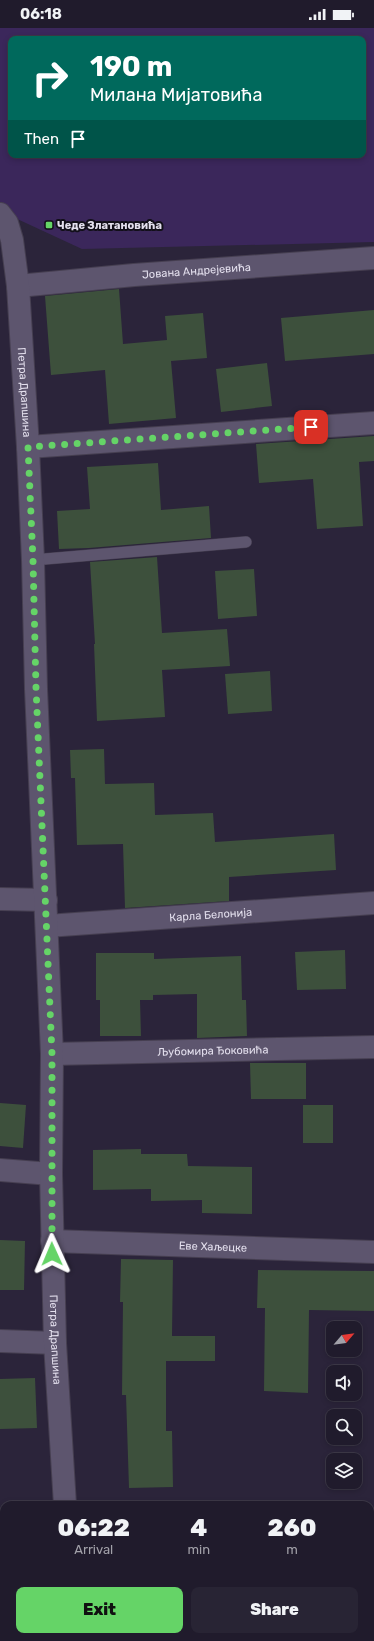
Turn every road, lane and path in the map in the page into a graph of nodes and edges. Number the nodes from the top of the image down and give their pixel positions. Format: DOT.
graph roads {
  1 [pos="0,214"];
  2 [pos="374,258"];
  3 [pos="18,286"];
  4 [pos="374,423"];
  5 [pos="28,447"];
  6 [pos="246,542"];
  7 [pos="33,560"];
  8 [pos="0,899"];
  9 [pos="46,900"];
  10 [pos="374,903"];
  11 [pos="47,926"];
  12 [pos="374,1047"];
  13 [pos="52,1054"];
  14 [pos="0,1170"];
  15 [pos="51,1174"];
  16 [pos="52,1241"];
  17 [pos="374,1252"];
  18 [pos="0,1341"];
  19 [pos="55,1343"];
  20 [pos="66,1501"];
  1 -- 3 [label="street"];
  2 -- 3 [label="street, Јована Андрејевића"];
  3 -- 5 [label="street, Петра Драпшина"];
  4 -- 5 [label="street"];
  5 -- 7 [label="street, Петра Драпшина"];
  6 -- 7 [label="lane"];
  7 -- 9 [label="street, Петра Драпшина"];
  8 -- 9 [label="street"];
  9 -- 11 [label="street, Петра Драпшина"];
  10 -- 11 [label="street, Карла Белонија"];
  11 -- 13 [label="street, Петра Драпшина"];
  12 -- 13 [label="street, Љубомира Ђоковића"];
  13 -- 15 [label="street, Петра Драпшина"];
  14 -- 15 [label="street"];
  15 -- 16 [label="street, Петра Драпшина"];
  16 -- 17 [label="street, Еве Хаљецке"];
  16 -- 19 [label="street, Петра Драпшина"];
  18 -- 19 [label="street"];
  19 -- 20 [label="street, Петра Драпшина"];
}
